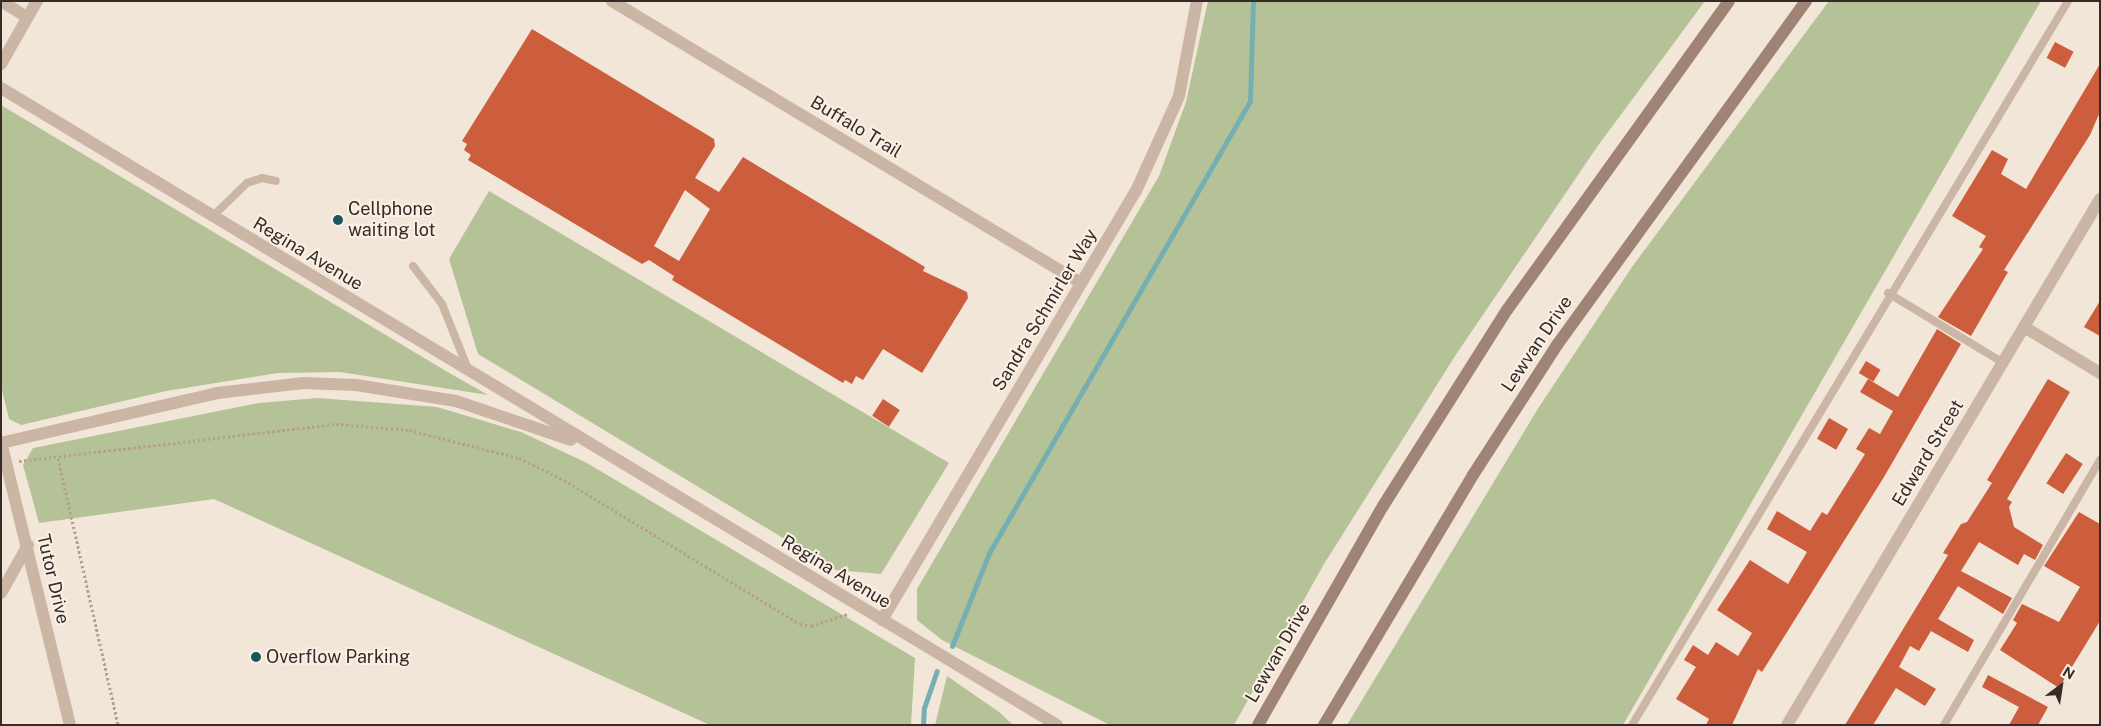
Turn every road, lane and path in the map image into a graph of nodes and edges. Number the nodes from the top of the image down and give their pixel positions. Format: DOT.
graph roads {
  1 [pos="37,1"];
  2 [pos="612,1"];
  3 [pos="1197,1"];
  4 [pos="1729,1"];
  5 [pos="1806,1"];
  6 [pos="2068,1"];
  7 [pos="1,2"];
  8 [pos="28,17"];
  9 [pos="1,64"];
  10 [pos="1,88"];
  11 [pos="276,181"];
  12 [pos="2100,199"];
  13 [pos="212,217"];
  14 [pos="413,266"];
  15 [pos="1081,283"];
  16 [pos="1888,293"];
  17 [pos="2024,327"];
  18 [pos="2002,362"];
  19 [pos="469,371"];
  20 [pos="2100,373"];
  21 [pos="1,443"];
  22 [pos="597,450"];
  23 [pos="58,458"];
  24 [pos="2100,460"];
  25 [pos="6,461"];
  26 [pos="28,545"];
  27 [pos="1,593"];
  28 [pos="854,604"];
  29 [pos="882,620"];
  30 [pos="70,725"];
  31 [pos="118,725"];
  32 [pos="1057,725"];
  33 [pos="1258,725"];
  34 [pos="1324,725"];
  35 [pos="1632,725"];
  36 [pos="1788,725"];
  37 [pos="1944,725"];
  1 -- 8 [label="street"];
  2 -- 15 [label="street, Buffalo Trail"];
  3 -- 15 [label="street, Sandra Schmirler Way"];
  4 -- 33 [label="main road, Lewvan Drive"];
  5 -- 34 [label="main road, Lewvan Drive"];
  6 -- 16 [label="lane"];
  7 -- 8 [label="street"];
  8 -- 9 [label="street"];
  10 -- 13 [label="street, Regina Avenue"];
  11 -- 13 [label="lane"];
  12 -- 17 [label="street, Edward Street"];
  13 -- 19 [label="street, Regina Avenue"];
  14 -- 19 [label="lane"];
  15 -- 29 [label="street, Sandra Schmirler Way"];
  16 -- 18 [label="lane"];
  16 -- 35 [label="lane"];
  17 -- 18 [label="street, Edward Street"];
  17 -- 20 [label="street"];
  18 -- 36 [label="street, Edward Street"];
  19 -- 22 [label="street, Regina Avenue"];
  21 -- 22 [label="street, Regina Avenue"];
  21 -- 25 [label="street, Tutor Drive"];
  22 -- 28 [label="street, Regina Avenue"];
  23 -- 25 [label="path"];
  23 -- 28 [label="path"];
  23 -- 31 [label="path"];
  24 -- 37 [label="lane"];
  25 -- 26 [label="street, Tutor Drive"];
  26 -- 27 [label="street"];
  26 -- 30 [label="street, Tutor Drive"];
  28 -- 29 [label="street, Regina Avenue"];
  29 -- 32 [label="street, Regina Avenue"];
}
